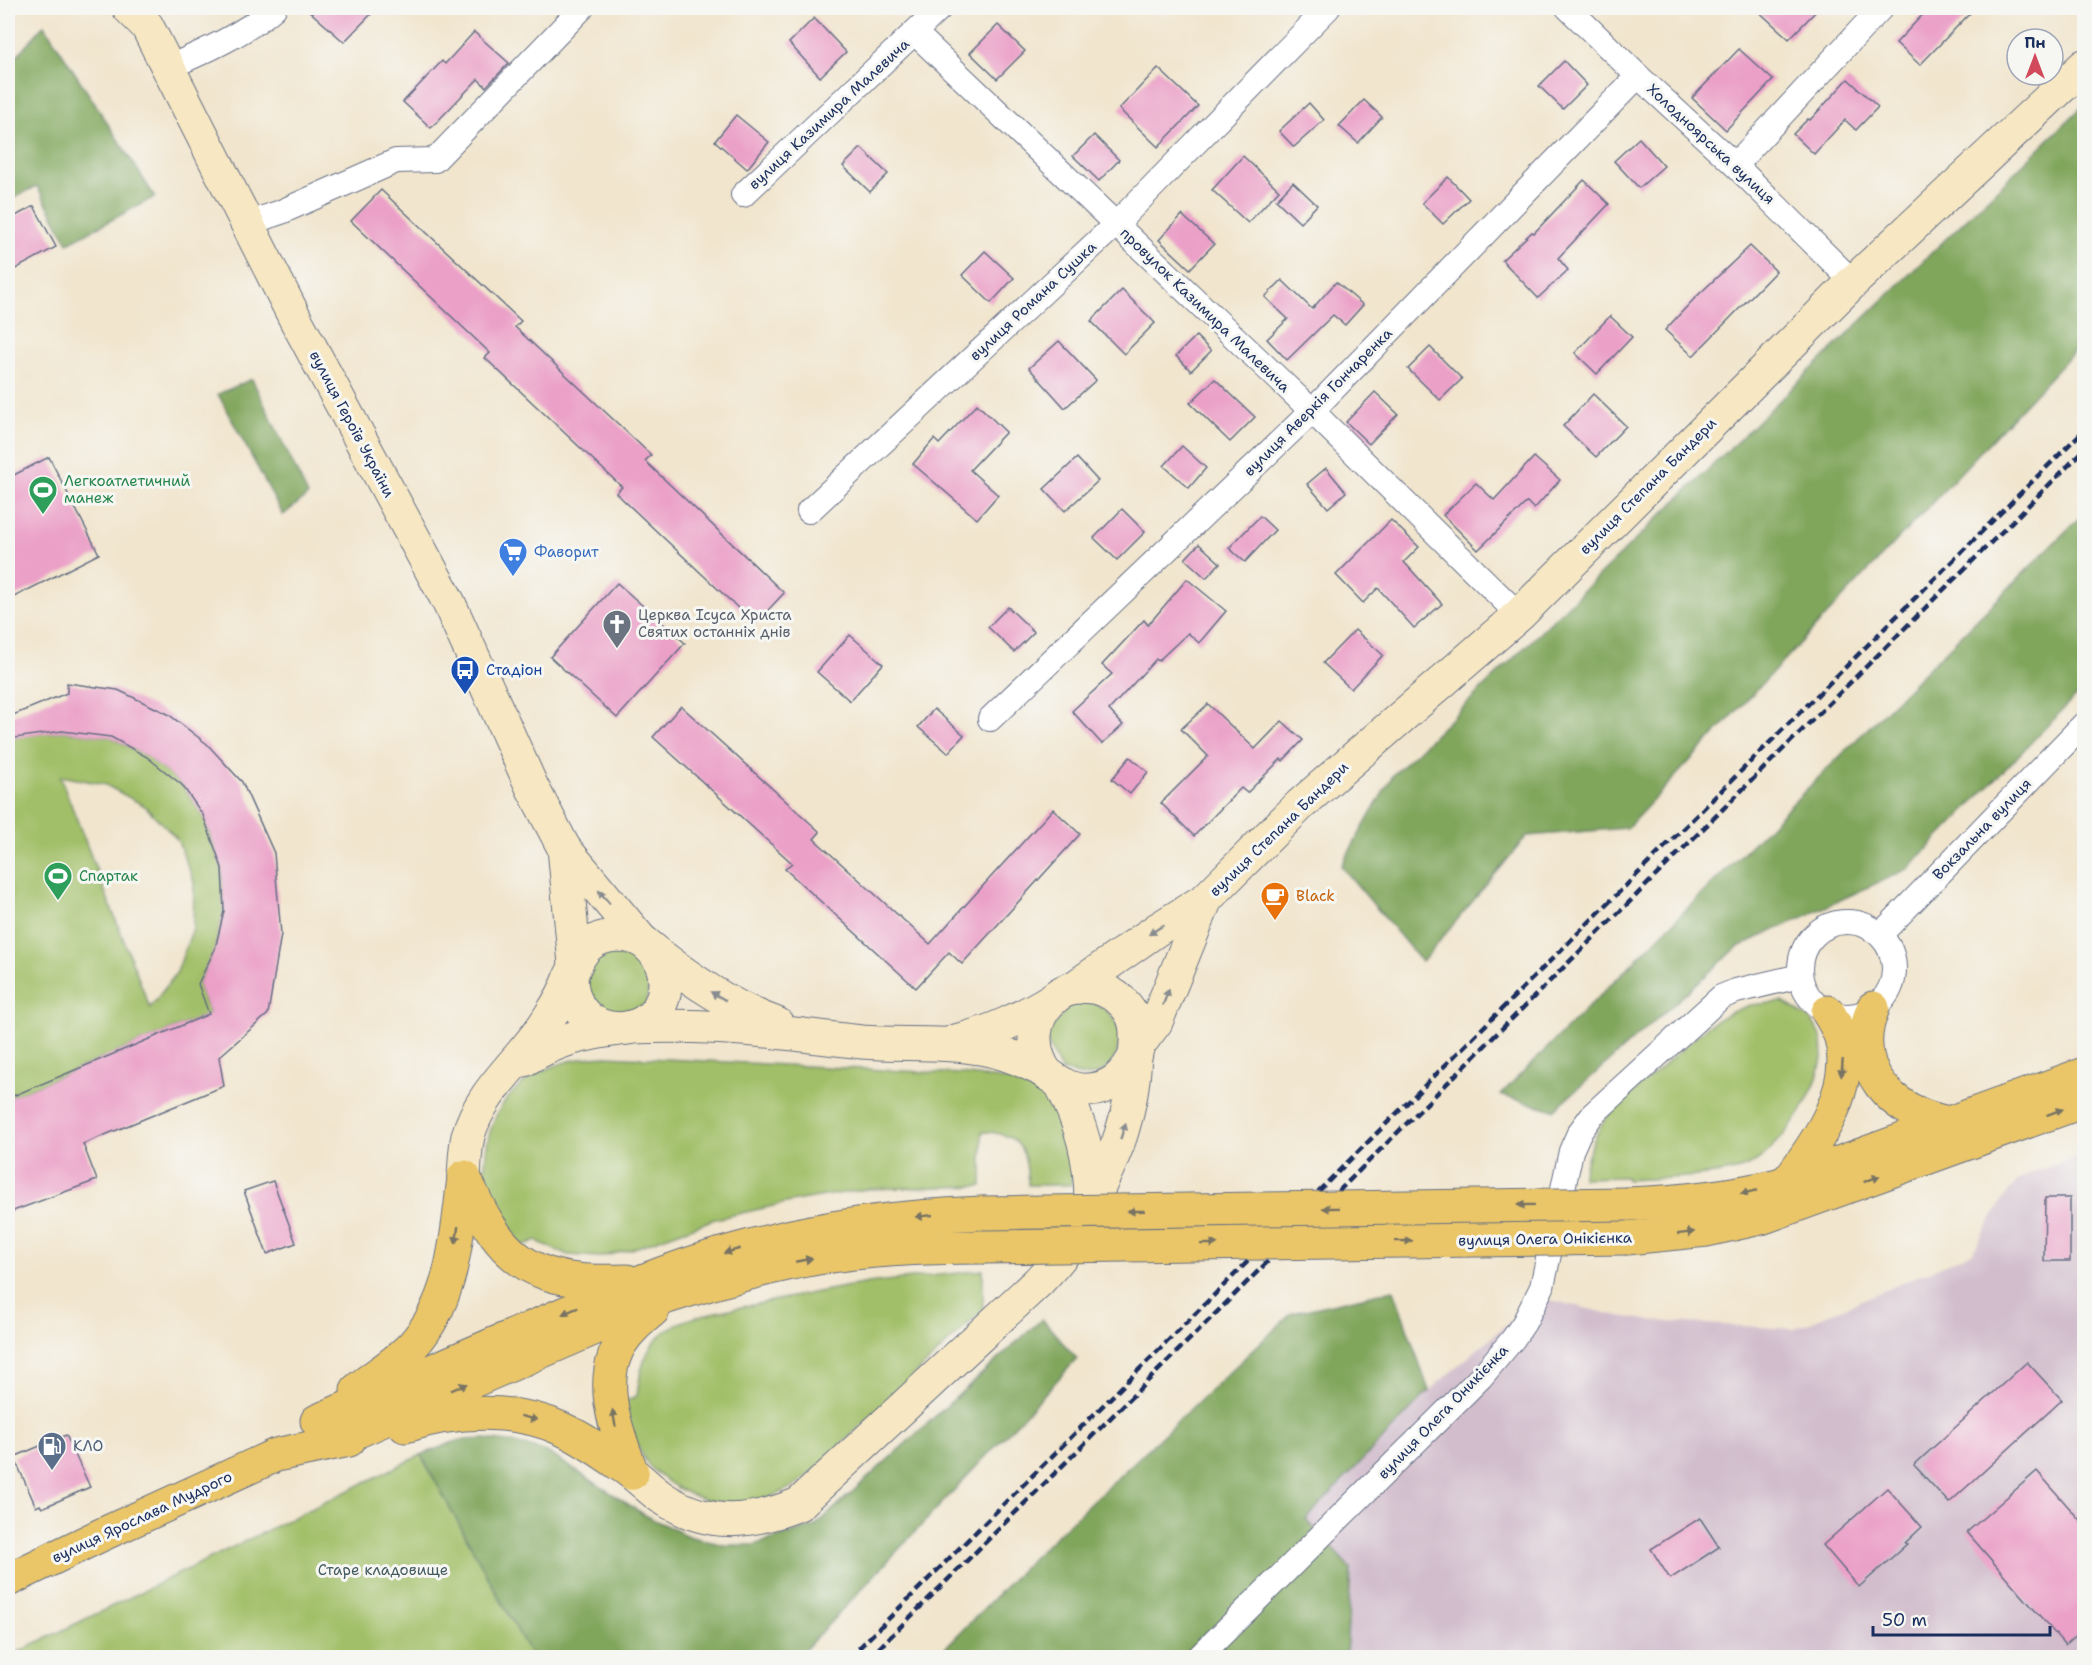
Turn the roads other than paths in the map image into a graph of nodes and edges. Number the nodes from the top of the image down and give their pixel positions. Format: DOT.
graph roads {
  1 [pos="129,8"];
  2 [pos="274,8"];
  3 [pos="582,8"];
  4 [pos="940,8"];
  5 [pos="1328,8"];
  6 [pos="1568,8"];
  7 [pos="1881,8"];
  8 [pos="915,33"];
  9 [pos="2085,66"];
  10 [pos="169,67"];
  11 [pos="1638,76"];
  12 [pos="1735,165"];
  13 [pos="743,195"];
  14 [pos="246,224"];
  15 [pos="1116,224"];
  16 [pos="1853,282"];
  17 [pos="1312,411"];
  18 [pos="809,511"];
  19 [pos="1519,615"];
  20 [pos="990,719"];
  21 [pos="2085,724"];
  22 [pos="564,848"];
  23 [pos="1206,899"];
  24 [pos="1880,935"];
  25 [pos="647,945"];
  26 [pos="573,970"];
  27 [pos="1800,976"];
  28 [pos="1062,994"];
  29 [pos="1874,1008"];
  30 [pos="1828,1012"];
  31 [pos="625,1028"];
  32 [pos="810,1036"];
  33 [pos="938,1044"];
  34 [pos="1136,1050"];
  35 [pos="512,1067"];
  36 [pos="2085,1074"];
  37 [pos="1054,1079"];
  38 [pos="2085,1101"];
  39 [pos="1950,1123"];
  40 [pos="464,1176"];
  41 [pos="1787,1182"];
  42 [pos="1090,1203"];
  43 [pos="655,1289"];
  44 [pos="323,1433"];
  45 [pos="633,1473"];
  46 [pos="8,1580"];
  47 [pos="1198,1658"];
  1 -- 10 [label="main road, вулиця Героїв України"];
  2 -- 10 [label="street"];
  3 -- 14 [label="street"];
  4 -- 8 [label="street, вулиця Казимира Малевича"];
  5 -- 15 [label="street, вулиця Романа Сушка"];
  6 -- 11 [label="street, Холодноярська вулиця"];
  7 -- 12 [label="street"];
  8 -- 13 [label="street, вулиця Казимира Малевича"];
  8 -- 15 [label="street, провулок Казимира Малевича"];
  9 -- 16 [label="main road, вулиця Степана Бандери"];
  10 -- 14 [label="main road, вулиця Героїв України"];
  11 -- 12 [label="street, Холодноярська вулиця"];
  11 -- 17 [label="street, вулиця Аверкія Гончаренка"];
  12 -- 16 [label="street, Холодноярська вулиця"];
  14 -- 22 [label="main road, вулиця Героїв України"];
  15 -- 17 [label="street, провулок Казимира Малевича"];
  15 -- 18 [label="street, вулиця Романа Сушка"];
  16 -- 19 [label="main road, вулиця Степана Бандери"];
  17 -- 19 [label="street, провулок Казимира Малевича"];
  17 -- 20 [label="street, вулиця Аверкія Гончаренка"];
  19 -- 23 [label="main road, вулиця Степана Бандери"];
  21 -- 24 [label="street, Вокзальна вулиця"];
  25 -- 22 [label="main road, вулиця Героїв України, one-way"];
  22 -- 26 [label="main road, вулиця Героїв України"];
  23 -- 28 [label="main road, вулиця Степана Бандери, one-way"];
  34 -- 23 [label="main road, вулиця Степана Бандери, one-way"];
  24 -- 27 [label="street"];
  24 -- 29 [label="street"];
  25 -- 26 [label="main road"];
  25 -- 31 [label="main road"];
  32 -- 25 [label="main road, one-way"];
  26 -- 31 [label="main road"];
  26 -- 35 [label="main road"];
  27 -- 30 [label="street"];
  27 -- 47 [label="street, вулиця Олега Оникієнка"];
  28 -- 33 [label="main road, вулиця Степана Бандери"];
  28 -- 34 [label="main road"];
  28 -- 37 [label="main road"];
  29 -- 30 [label="street"];
  29 -- 39 [label="main road"];
  30 -- 41 [label="main road, one-way"];
  31 -- 32 [label="main road"];
  31 -- 35 [label="main road"];
  32 -- 33 [label="main road"];
  33 -- 37 [label="main road"];
  34 -- 37 [label="main road"];
  42 -- 34 [label="main road, one-way"];
  35 -- 40 [label="main road"];
  36 -- 39 [label="main road"];
  37 -- 42 [label="main road"];
  43 -- 38 [label="main road, вулиця Олега Онікієнка, one-way, bridge"];
  39 -- 41 [label="main road"];
  40 -- 43 [label="main road"];
  40 -- 44 [label="main road, one-way"];
  41 -- 43 [label="main road, one-way, bridge"];
  42 -- 45 [label="main road"];
  43 -- 44 [label="main road"];
  45 -- 43 [label="main road, one-way"];
  44 -- 45 [label="main road, one-way"];
  44 -- 46 [label="main road, вулиця Ярослава Мудрого"];
}
